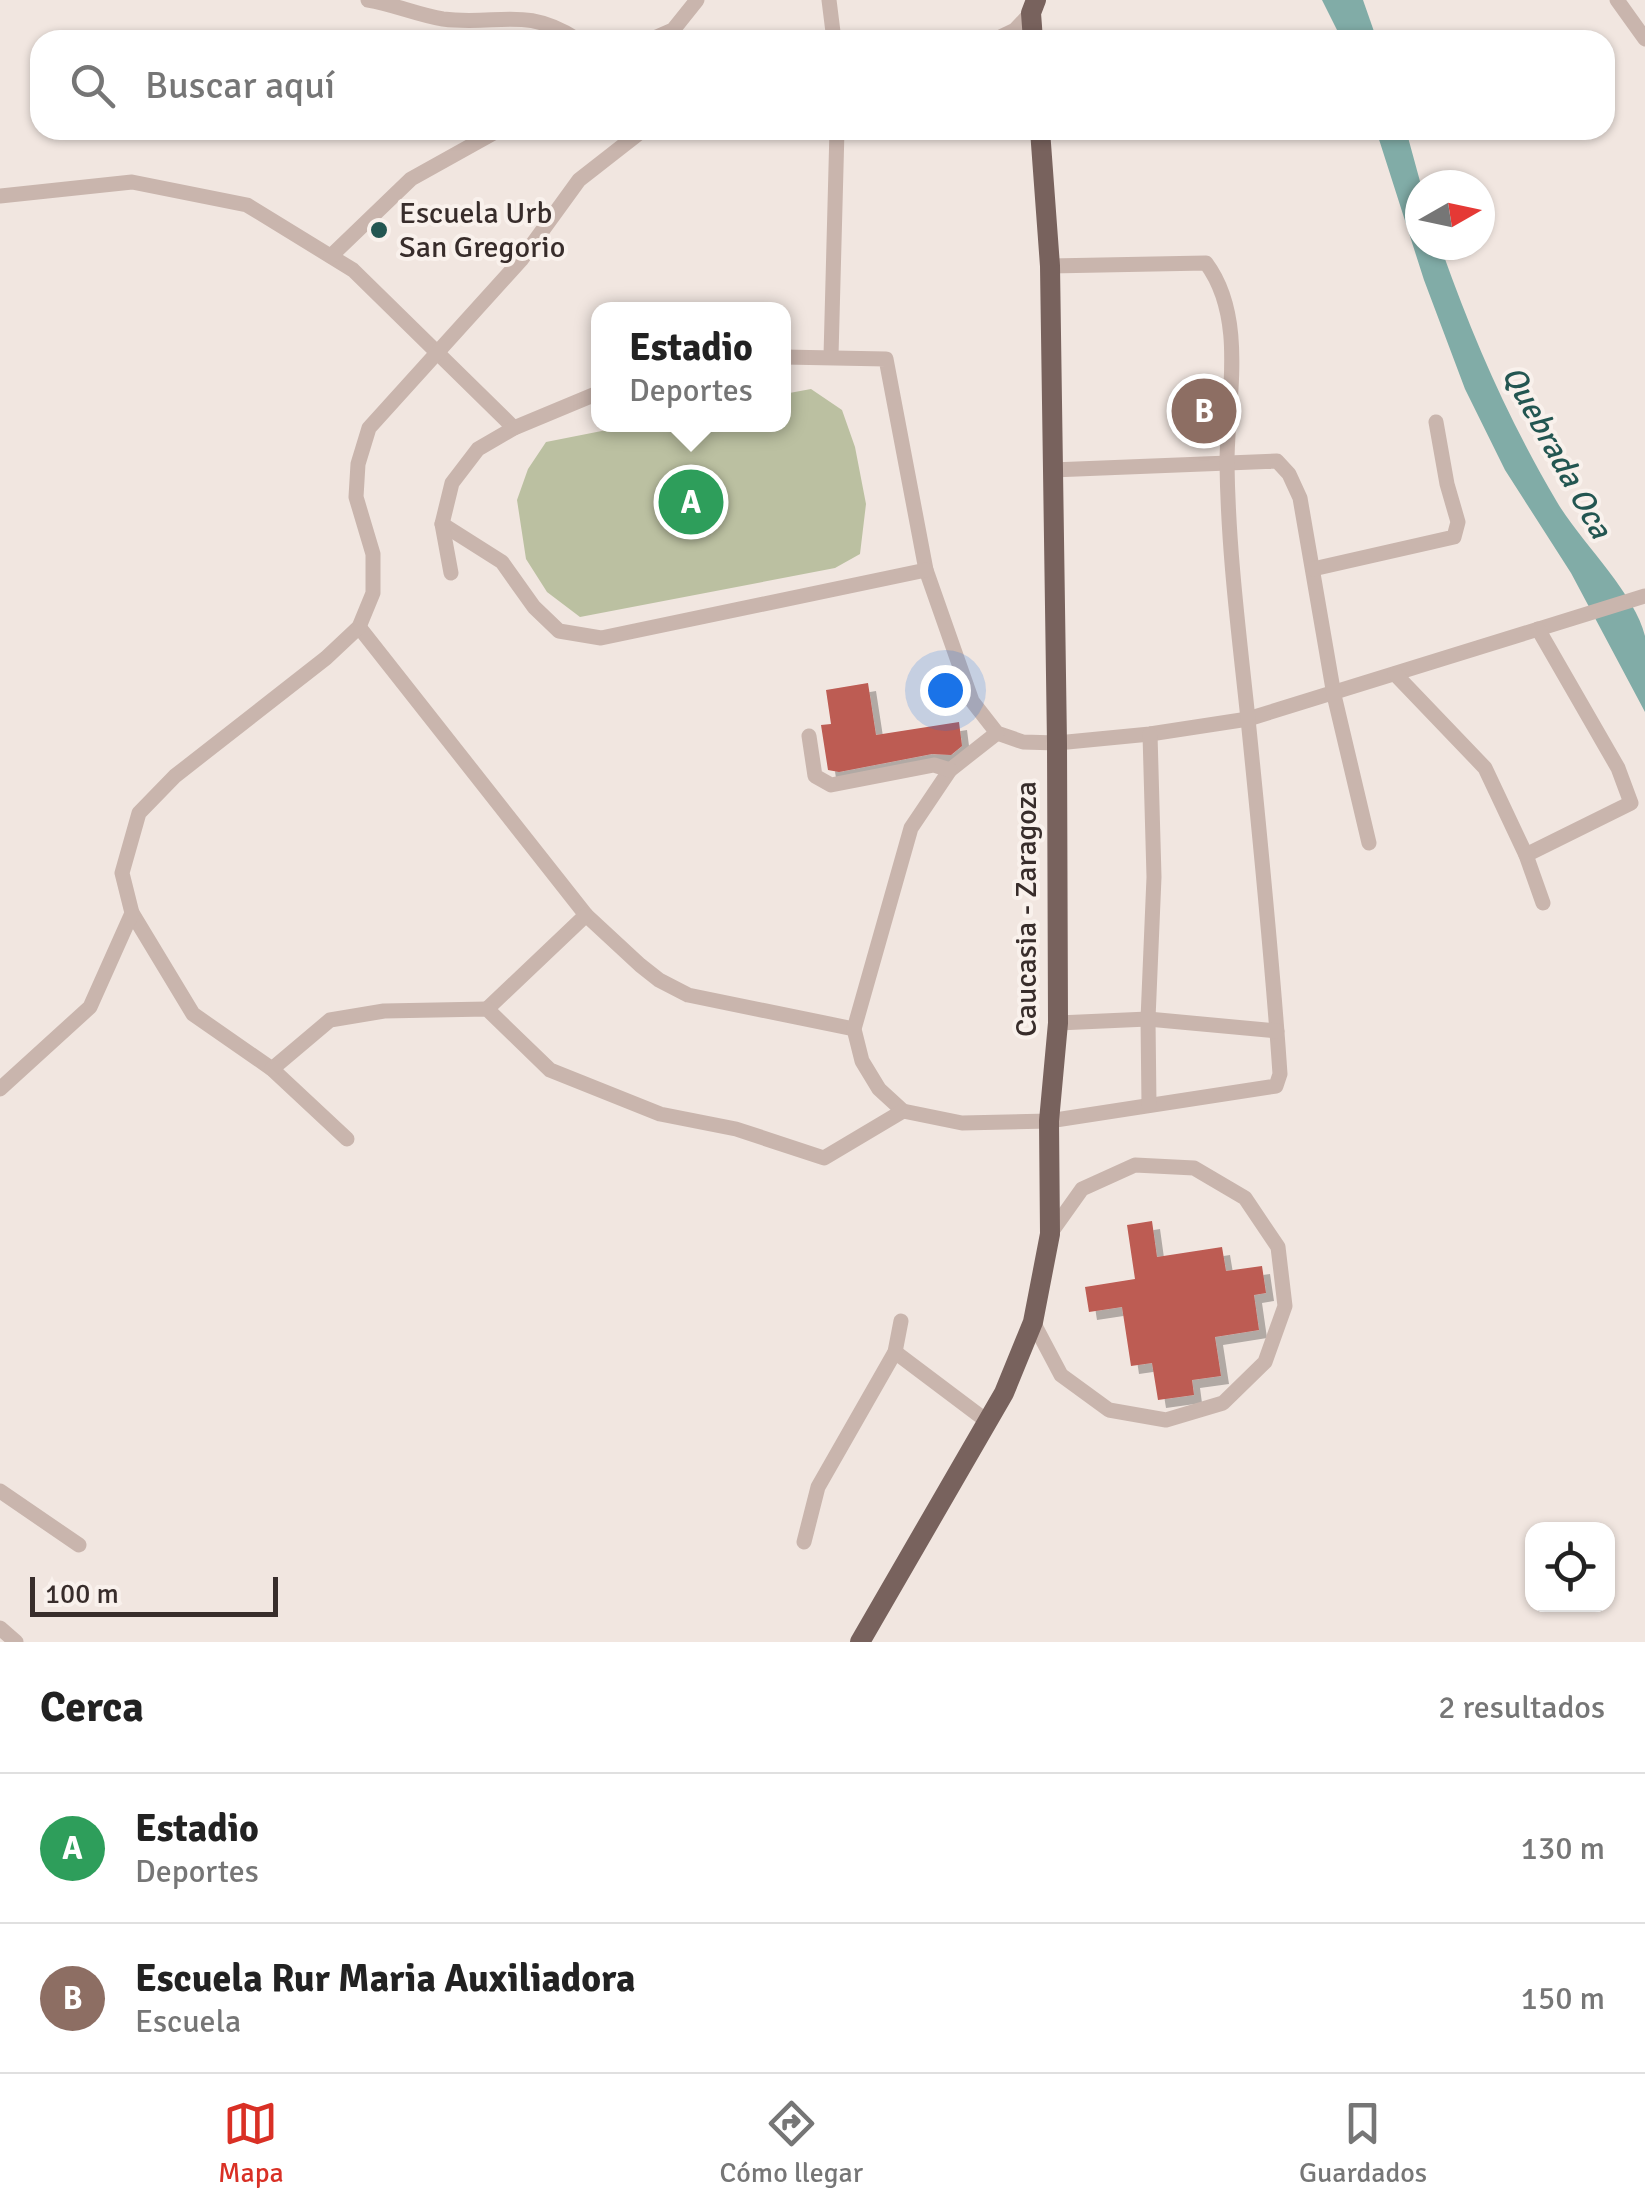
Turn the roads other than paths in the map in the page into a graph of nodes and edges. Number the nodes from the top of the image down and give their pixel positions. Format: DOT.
graph roads {
  1 [pos="368,0"];
  2 [pos="697,0"];
  3 [pos="829,0"];
  4 [pos="1617,0"];
  5 [pos="1034,6"];
  6 [pos="563,30"];
  7 [pos="673,30"];
  8 [pos="833,30"];
  9 [pos="1015,30"];
  10 [pos="1645,39"];
  11 [pos="481,140"];
  12 [pos="630,140"];
  13 [pos="837,140"];
  14 [pos="1041,140"];
  15 [pos="0,196"];
  16 [pos="331,256"];
  17 [pos="1050,266"];
  18 [pos="435,353"];
  19 [pos="831,356"];
  20 [pos="791,357"];
  21 [pos="591,396"];
  22 [pos="1436,422"];
  23 [pos="514,428"];
  24 [pos="1228,462"];
  25 [pos="1052,470"];
  26 [pos="442,524"];
  27 [pos="1313,569"];
  28 [pos="926,570"];
  29 [pos="451,573"];
  30 [pos="1643,597"];
  31 [pos="359,627"];
  32 [pos="1538,629"];
  33 [pos="1395,674"];
  34 [pos="1334,694"];
  35 [pos="1248,719"];
  36 [pos="997,733"];
  37 [pos="1150,734"];
  38 [pos="809,736"];
  39 [pos="1057,743"];
  40 [pos="950,770"];
  41 [pos="1369,844"];
  42 [pos="1526,855"];
  43 [pos="1543,903"];
  44 [pos="132,913"];
  45 [pos="586,916"];
  46 [pos="487,1009"];
  47 [pos="1148,1020"];
  48 [pos="1058,1023"];
  49 [pos="854,1028"];
  50 [pos="1278,1030"];
  51 [pos="272,1069"];
  52 [pos="0,1089"];
  53 [pos="1148,1105"];
  54 [pos="903,1111"];
  55 [pos="1049,1121"];
  56 [pos="347,1139"];
  57 [pos="1050,1234"];
  58 [pos="902,1321"];
  59 [pos="1033,1322"];
  60 [pos="894,1352"];
  61 [pos="988,1422"];
  62 [pos="0,1491"];
  63 [pos="804,1542"];
  64 [pos="78,1545"];
  65 [pos="0,1628"];
  66 [pos="16,1642"];
  67 [pos="860,1642"];
  1 -- 6 [label="street"];
  2 -- 7 [label="street"];
  3 -- 8 [label="street"];
  4 -- 10 [label="street"];
  5 -- 9 [label="street"];
  11 -- 16 [label="street"];
  12 -- 18 [label="street"];
  13 -- 19 [label="street"];
  14 -- 17 [label="main road, Caucasia - Zaragoza"];
  15 -- 16 [label="street"];
  16 -- 18 [label="street"];
  17 -- 24 [label="street"];
  17 -- 25 [label="main road, Caucasia - Zaragoza"];
  18 -- 23 [label="street"];
  18 -- 31 [label="street"];
  19 -- 20 [label="street"];
  19 -- 28 [label="street"];
  21 -- 23 [label="street"];
  22 -- 27 [label="street"];
  23 -- 26 [label="street"];
  24 -- 25 [label="street"];
  24 -- 27 [label="street"];
  24 -- 35 [label="street"];
  25 -- 39 [label="main road, Caucasia - Zaragoza"];
  26 -- 28 [label="street"];
  26 -- 29 [label="street"];
  27 -- 34 [label="street"];
  28 -- 36 [label="street"];
  30 -- 32 [label="street"];
  31 -- 44 [label="street"];
  31 -- 45 [label="street"];
  32 -- 33 [label="street"];
  32 -- 42 [label="street"];
  33 -- 34 [label="street"];
  33 -- 42 [label="street"];
  34 -- 35 [label="street"];
  34 -- 41 [label="street"];
  35 -- 37 [label="street"];
  35 -- 50 [label="street"];
  36 -- 39 [label="street"];
  36 -- 40 [label="street"];
  37 -- 39 [label="street"];
  37 -- 47 [label="street"];
  38 -- 40 [label="street"];
  39 -- 48 [label="main road, Caucasia - Zaragoza"];
  40 -- 49 [label="street"];
  42 -- 43 [label="street"];
  44 -- 51 [label="street"];
  44 -- 52 [label="street"];
  45 -- 46 [label="street"];
  45 -- 49 [label="street"];
  46 -- 51 [label="street"];
  46 -- 54 [label="street"];
  47 -- 48 [label="street"];
  47 -- 50 [label="street"];
  47 -- 53 [label="street"];
  48 -- 55 [label="main road, Caucasia - Zaragoza"];
  49 -- 54 [label="street"];
  50 -- 53 [label="street"];
  51 -- 56 [label="street"];
  53 -- 55 [label="street"];
  54 -- 55 [label="street"];
  55 -- 57 [label="main road, Caucasia - Zaragoza"];
  57 -- 59 [label="main road, Caucasia - Zaragoza"];
  57 -- 59 [label="street"];
  58 -- 60 [label="street"];
  59 -- 61 [label="main road, Caucasia - Zaragoza"];
  60 -- 61 [label="street"];
  60 -- 63 [label="street"];
  61 -- 67 [label="main road, Caucasia - Zaragoza"];
  62 -- 64 [label="street"];
  65 -- 66 [label="street"];
}
